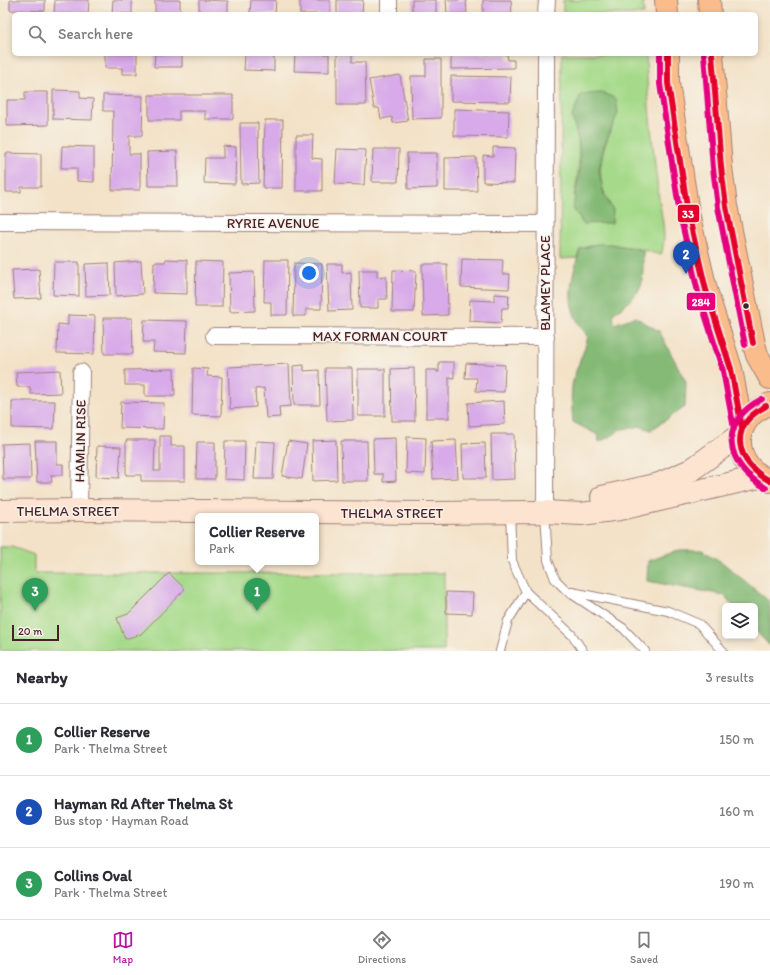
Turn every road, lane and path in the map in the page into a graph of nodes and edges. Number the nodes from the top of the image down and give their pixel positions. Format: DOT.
graph roads {
  1 [pos="389,0"];
  2 [pos="546,0"];
  3 [pos="666,0"];
  4 [pos="709,0"];
  5 [pos="389,12"];
  6 [pos="546,12"];
  7 [pos="667,12"];
  8 [pos="710,12"];
  9 [pos="546,56"];
  10 [pos="668,56"];
  11 [pos="712,56"];
  12 [pos="0,222"];
  13 [pos="545,224"];
  14 [pos="214,336"];
  15 [pos="546,337"];
  16 [pos="81,372"];
  17 [pos="770,378"];
  18 [pos="770,404"];
  19 [pos="741,431"];
  20 [pos="765,479"];
  21 [pos="80,510"];
  22 [pos="0,511"];
  23 [pos="510,512"];
  24 [pos="545,512"];
  25 [pos="567,591"];
  26 [pos="526,592"];
  27 [pos="500,651"];
  28 [pos="583,651"];
  29 [pos="644,651"];
  30 [pos="723,651"];
  1 -- 5 [label="street"];
  2 -- 6 [label="street"];
  3 -- 7 [label="main road"];
  4 -- 8 [label="main road"];
  9 -- 13 [label="street, BLAMEY PLACE"];
  10 -- 19 [label="main road"];
  11 -- 17 [label="main road"];
  12 -- 13 [label="street, RYRIE AVENUE"];
  13 -- 15 [label="street, BLAMEY PLACE"];
  14 -- 15 [label="street, MAX FORMAN COURT"];
  15 -- 24 [label="street, BLAMEY PLACE"];
  16 -- 21 [label="street, HAMLIN RISE"];
  18 -- 19 [label="main road"];
  19 -- 20 [label="main road"];
  19 -- 24 [label="main road, THELMA STREET"];
  20 -- 24 [label="main road, THELMA STREET"];
  21 -- 22 [label="main road, THELMA STREET"];
  21 -- 23 [label="main road, THELMA STREET"];
  23 -- 24 [label="main road, THELMA STREET"];
  23 -- 26 [label="lane"];
  24 -- 25 [label="lane"];
  25 -- 29 [label="lane"];
  25 -- 30 [label="lane"];
  26 -- 27 [label="lane"];
  26 -- 28 [label="lane"];
}
